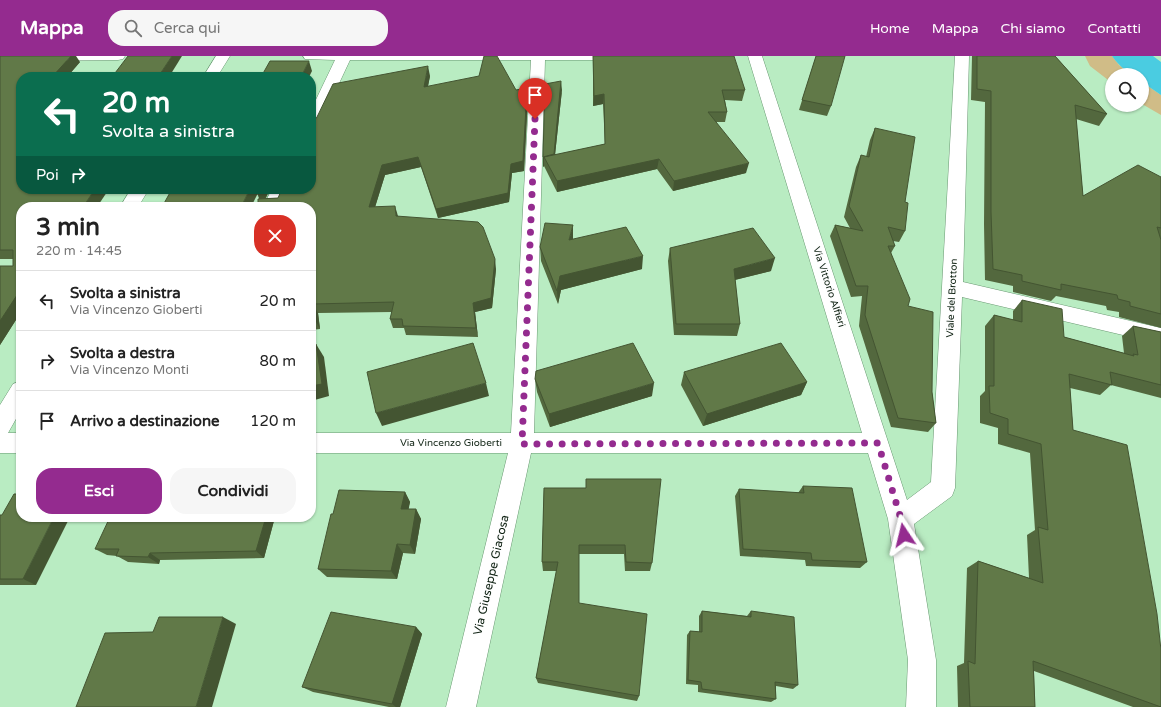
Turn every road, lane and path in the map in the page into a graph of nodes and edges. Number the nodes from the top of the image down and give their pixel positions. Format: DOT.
graph roads {
  1 [pos="118,56"];
  2 [pos="223,56"];
  3 [pos="310,56"];
  4 [pos="611,56"];
  5 [pos="755,56"];
  6 [pos="962,56"];
  7 [pos="0,57"];
  8 [pos="344,57"];
  9 [pos="538,57"];
  10 [pos="213,72"];
  11 [pos="316,116"];
  12 [pos="953,287"];
  13 [pos="1161,336"];
  14 [pos="16,399"];
  15 [pos="0,426"];
  16 [pos="0,443"];
  17 [pos="16,443"];
  18 [pos="316,443"];
  19 [pos="878,443"];
  20 [pos="522,444"];
  21 [pos="901,519"];
  22 [pos="461,707"];
  23 [pos="921,707"];
  1 -- 7 [label="street"];
  2 -- 10 [label="street"];
  3 -- 8 [label="street"];
  4 -- 9 [label="street"];
  5 -- 19 [label="street, Via Vittorio Alfieri"];
  6 -- 12 [label="street, Viale del Brotton"];
  8 -- 9 [label="street"];
  8 -- 11 [label="street"];
  9 -- 20 [label="street, Via Giuseppe Giacosa"];
  12 -- 13 [label="street"];
  12 -- 21 [label="street, Viale del Brotton"];
  14 -- 15 [label="street"];
  16 -- 17 [label="street"];
  18 -- 20 [label="street, Via Vincenzo Gioberti"];
  19 -- 20 [label="street, Via Vincenzo Gioberti"];
  19 -- 21 [label="street, Via Vittorio Alfieri"];
  20 -- 22 [label="street, Via Giuseppe Giacosa"];
  21 -- 23 [label="street, Via Vittorio Alfieri"];
}
